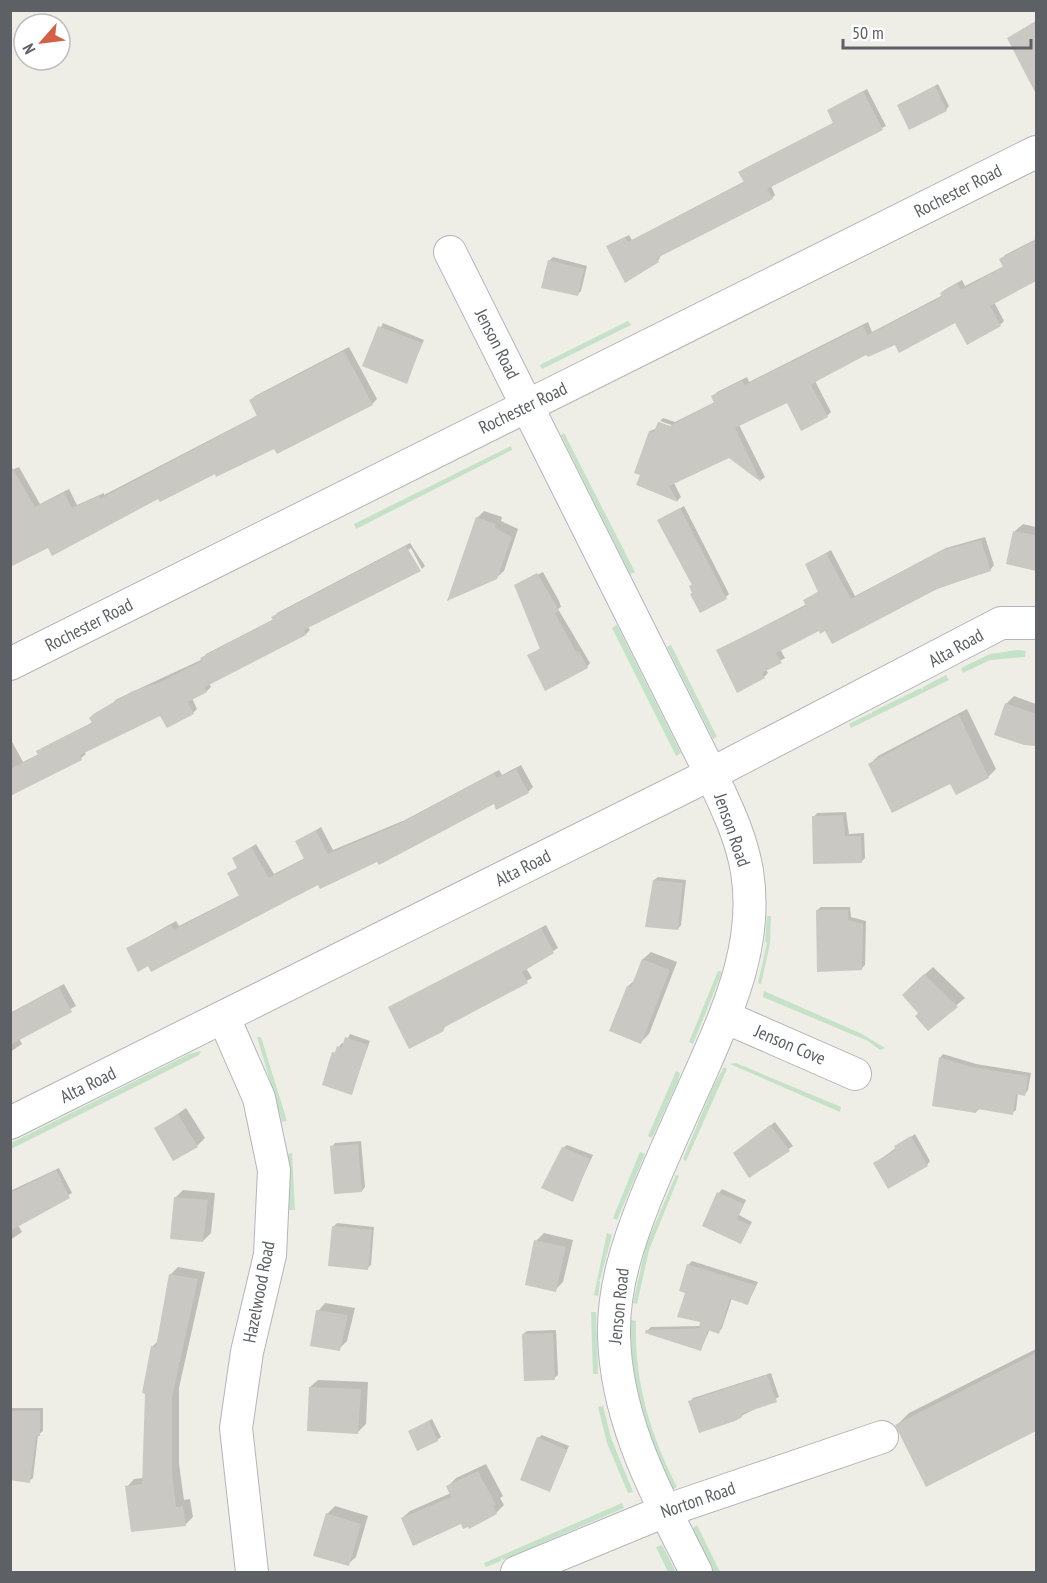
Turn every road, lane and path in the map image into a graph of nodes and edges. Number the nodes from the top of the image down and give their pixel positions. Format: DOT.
graph roads {
  1 [pos="1036,152"];
  2 [pos="450,252"];
  3 [pos="528,405"];
  4 [pos="1036,623"];
  5 [pos="10,664"];
  6 [pos="711,774"];
  7 [pos="725,1017"];
  8 [pos="224,1018"];
  9 [pos="855,1074"];
  10 [pos="10,1123"];
  11 [pos="882,1437"];
  12 [pos="665,1510"];
  13 [pos="252,1572"];
  14 [pos="517,1572"];
  15 [pos="696,1572"];
  1 -- 3 [label="street, Rochester Road"];
  2 -- 3 [label="street, Jenson Road"];
  3 -- 5 [label="street, Rochester Road"];
  3 -- 6 [label="street, Jenson Road"];
  4 -- 6 [label="street, Alta Road"];
  6 -- 7 [label="street, Jenson Road"];
  6 -- 8 [label="street, Alta Road"];
  7 -- 9 [label="street, Jenson Cove"];
  7 -- 12 [label="street, Jenson Road"];
  8 -- 10 [label="street, Alta Road"];
  8 -- 13 [label="street, Hazelwood Road"];
  11 -- 12 [label="street, Norton Road"];
  12 -- 14 [label="street, Norton Road"];
  12 -- 15 [label="street, Jenson Road"];
}
